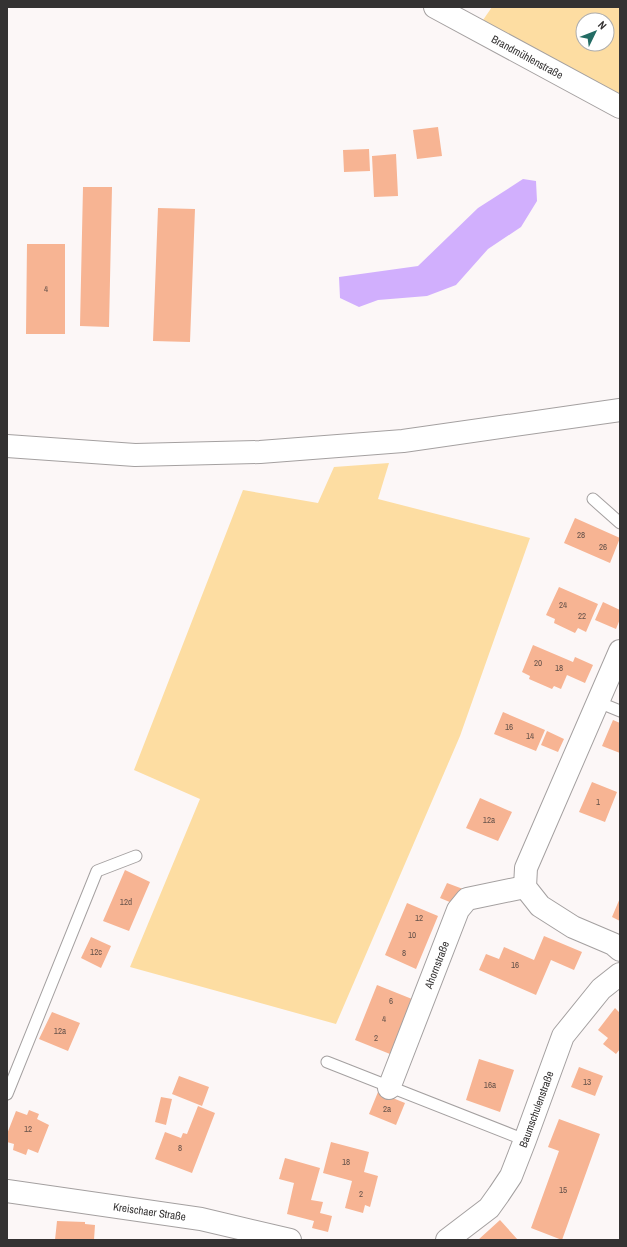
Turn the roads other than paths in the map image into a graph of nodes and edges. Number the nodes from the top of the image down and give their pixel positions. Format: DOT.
graph roads {
  1 [pos="435,7"];
  2 [pos="620,107"];
  3 [pos="620,410"];
  4 [pos="7,446"];
  5 [pos="593,499"];
  6 [pos="620,523"];
  7 [pos="620,651"];
  8 [pos="598,702"];
  9 [pos="620,711"];
  10 [pos="136,856"];
  11 [pos="525,887"];
  12 [pos="620,950"];
  13 [pos="620,974"];
  14 [pos="327,1062"];
  15 [pos="389,1088"];
  16 [pos="7,1094"];
  17 [pos="525,1140"];
  18 [pos="7,1191"];
  19 [pos="290,1240"];
  20 [pos="447,1240"];
  1 -- 2 [label="street, Brandmühlenstraße"];
  3 -- 4 [label="street"];
  5 -- 6 [label="lane"];
  7 -- 8 [label="street"];
  8 -- 9 [label="lane"];
  8 -- 11 [label="street"];
  10 -- 16 [label="lane"];
  11 -- 12 [label="street"];
  11 -- 15 [label="street, Ahornstraße"];
  13 -- 17 [label="street, Baumschulenstraße"];
  14 -- 15 [label="lane"];
  15 -- 17 [label="lane"];
  17 -- 20 [label="street, Baumschulenstraße"];
  18 -- 19 [label="street, Kreischaer Straße"];
}
